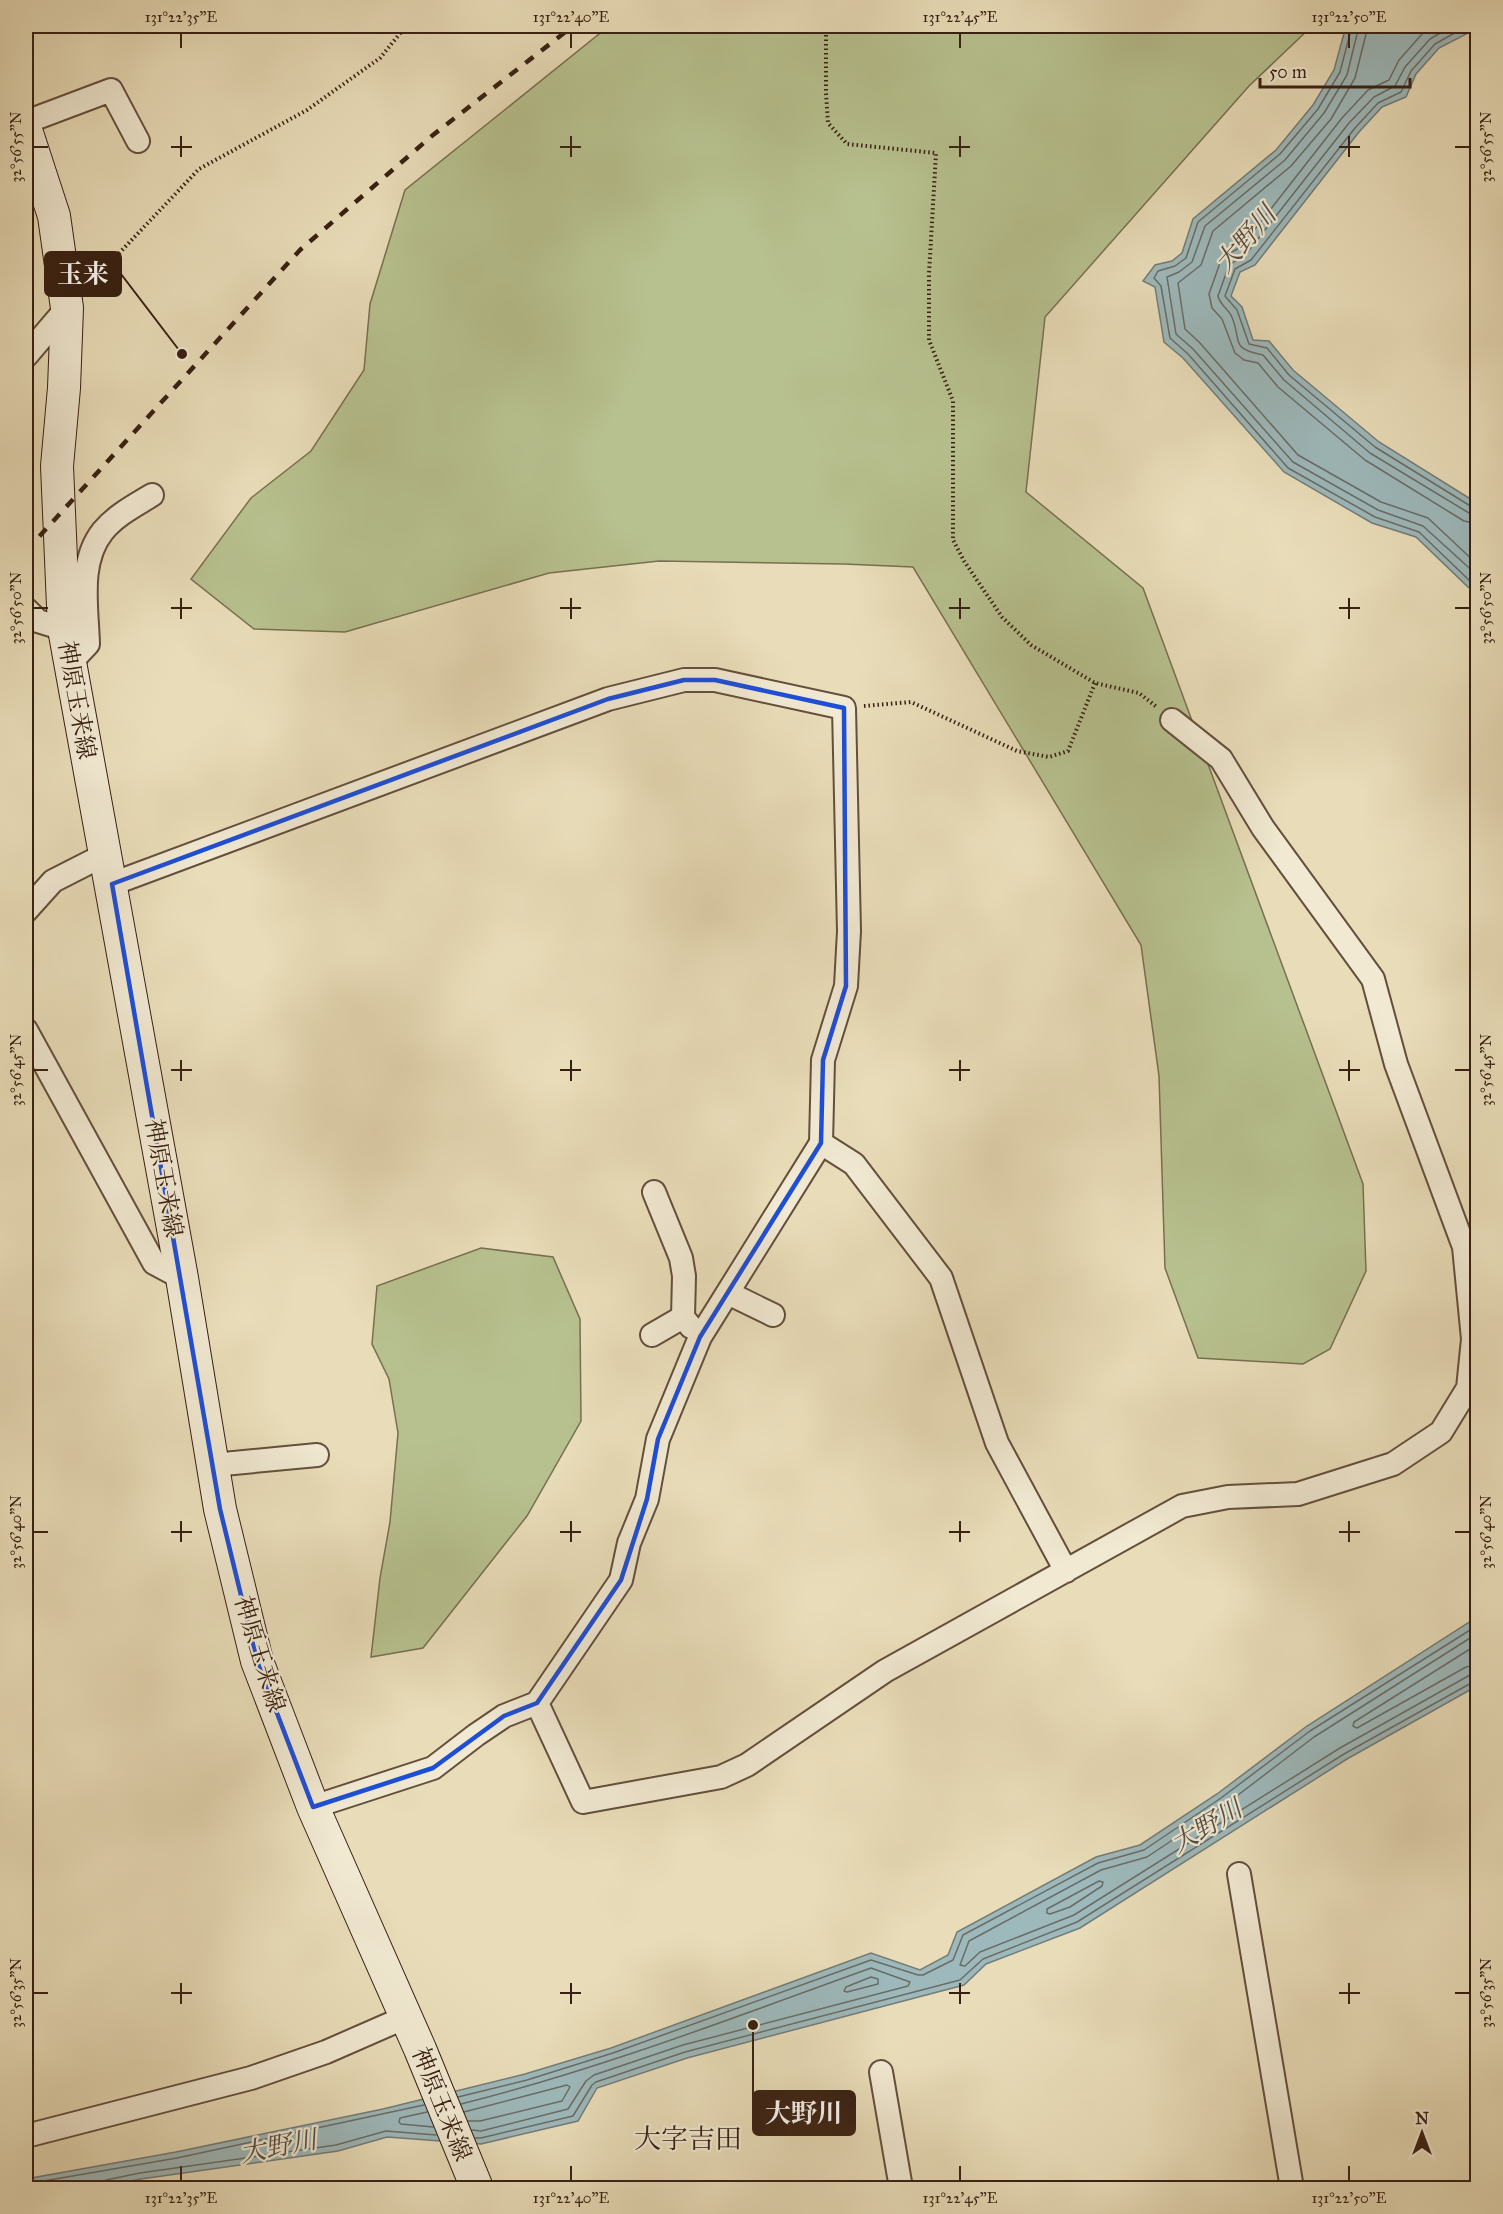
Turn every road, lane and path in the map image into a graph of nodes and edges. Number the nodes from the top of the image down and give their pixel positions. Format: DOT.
graph roads {
  1 [pos="406,26"];
  2 [pos="826,26"];
  3 [pos="26,122"];
  4 [pos="26,130"];
  5 [pos="138,141"];
  6 [pos="67,308"];
  7 [pos="26,356"];
  8 [pos="152,495"];
  9 [pos="26,609"];
  10 [pos="64,629"];
  11 [pos="70,662"];
  12 [pos="1095,682"];
  13 [pos="844,708"];
  14 [pos="1172,720"];
  15 [pos="106,854"];
  16 [pos="112,884"];
  17 [pos="26,911"];
  18 [pos="26,1030"];
  19 [pos="821,1143"];
  20 [pos="654,1192"];
  21 [pos="182,1278"];
  22 [pos="728,1293"];
  23 [pos="773,1315"];
  24 [pos="683,1317"];
  25 [pos="652,1335"];
  26 [pos="700,1337"];
  27 [pos="317,1455"];
  28 [pos="213,1466"];
  29 [pos="1066,1572"];
  30 [pos="537,1703"];
  31 [pos="313,1807"];
  32 [pos="1239,1874"];
  33 [pos="406,2017"];
  34 [pos="881,2072"];
  35 [pos="26,2136"];
  36 [pos="475,2186"];
  37 [pos="902,2188"];
  38 [pos="1292,2188"];
  1 -- 6 [label="path"];
  2 -- 12 [label="path"];
  3 -- 5 [label="street"];
  4 -- 6 [label="main road, 神原玉来線"];
  6 -- 7 [label="street"];
  6 -- 10 [label="main road, 神原玉来線"];
  8 -- 11 [label="street"];
  9 -- 10 [label="street"];
  10 -- 11 [label="main road, 神原玉来線"];
  11 -- 15 [label="main road, 神原玉来線"];
  12 -- 13 [label="path"];
  12 -- 14 [label="path"];
  13 -- 16 [label="street"];
  13 -- 19 [label="street"];
  14 -- 29 [label="street"];
  15 -- 16 [label="main road, 神原玉来線"];
  15 -- 17 [label="street"];
  16 -- 21 [label="main road, 神原玉来線"];
  18 -- 21 [label="street"];
  19 -- 22 [label="street"];
  19 -- 29 [label="street"];
  20 -- 24 [label="street"];
  21 -- 28 [label="main road, 神原玉来線"];
  22 -- 23 [label="street"];
  22 -- 26 [label="street"];
  24 -- 25 [label="street"];
  24 -- 26 [label="street"];
  26 -- 30 [label="street"];
  27 -- 28 [label="street"];
  28 -- 31 [label="main road, 神原玉来線"];
  29 -- 30 [label="street"];
  30 -- 31 [label="street"];
  31 -- 33 [label="main road, 神原玉来線"];
  32 -- 38 [label="street"];
  33 -- 35 [label="street"];
  33 -- 36 [label="main road, 神原玉来線"];
  34 -- 37 [label="street"];
}
